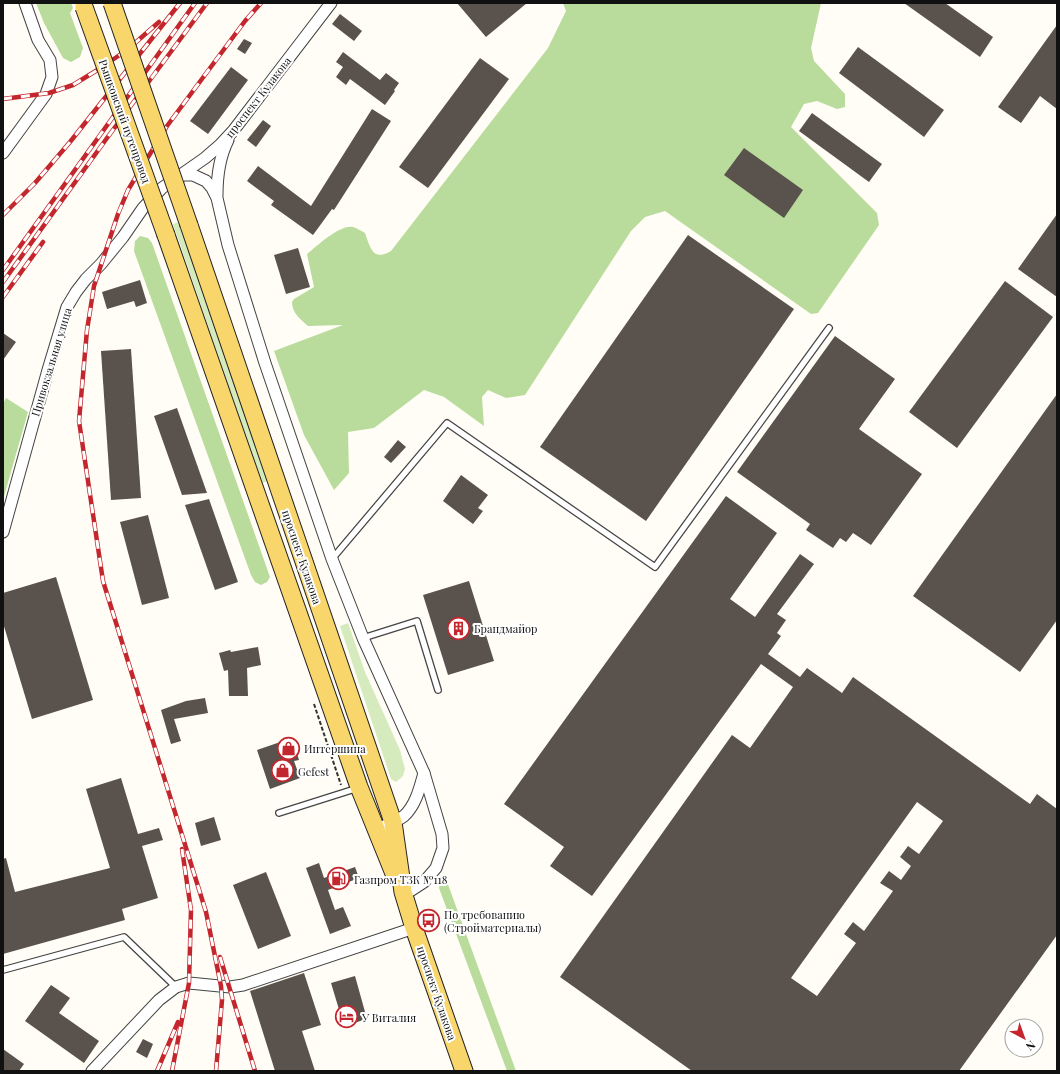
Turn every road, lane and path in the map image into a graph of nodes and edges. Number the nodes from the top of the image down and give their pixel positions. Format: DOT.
graph roads {
  1 [pos="25,3"];
  2 [pos="112,3"];
  3 [pos="331,3"];
  4 [pos="83,5"];
  5 [pos="232,131"];
  6 [pos="3,153"];
  7 [pos="174,179"];
  8 [pos="217,198"];
  9 [pos="166,235"];
  10 [pos="828,328"];
  11 [pos="3,532"];
  12 [pos="332,559"];
  13 [pos="363,638"];
  14 [pos="438,690"];
  15 [pos="424,773"];
  16 [pos="358,788"];
  17 [pos="279,813"];
  18 [pos="393,822"];
  19 [pos="375,830"];
  20 [pos="403,894"];
  21 [pos="414,928"];
  22 [pos="3,970"];
  23 [pos="176,987"];
  24 [pos="92,1071"];
  25 [pos="464,1071"];
  1 -- 6 [label="street"];
  2 -- 18 [label="main road, проспект Кулакова, bridge"];
  3 -- 5 [label="street, проспект Кулакова"];
  4 -- 9 [label="main road, Рышковский путепровод, bridge"];
  5 -- 7 [label="street, проспект Кулакова"];
  5 -- 8 [label="street"];
  7 -- 8 [label="street"];
  7 -- 11 [label="street, Привокзальная улица"];
  8 -- 12 [label="street"];
  9 -- 16 [label="main road, проспект Кулакова"];
  10 -- 12 [label="lane"];
  12 -- 13 [label="street"];
  13 -- 14 [label="lane"];
  13 -- 15 [label="street"];
  15 -- 18 [label="street"];
  15 -- 20 [label="street"];
  16 -- 17 [label="lane"];
  16 -- 19 [label="main road, проспект Кулакова"];
  18 -- 19 [label="street"];
  18 -- 20 [label="main road, проспект Кулакова"];
  19 -- 20 [label="main road, проспект Кулакова"];
  20 -- 21 [label="main road, проспект Кулакова"];
  21 -- 23 [label="street"];
  21 -- 25 [label="main road, проспект Кулакова"];
  22 -- 23 [label="lane"];
  23 -- 24 [label="street"];
}
